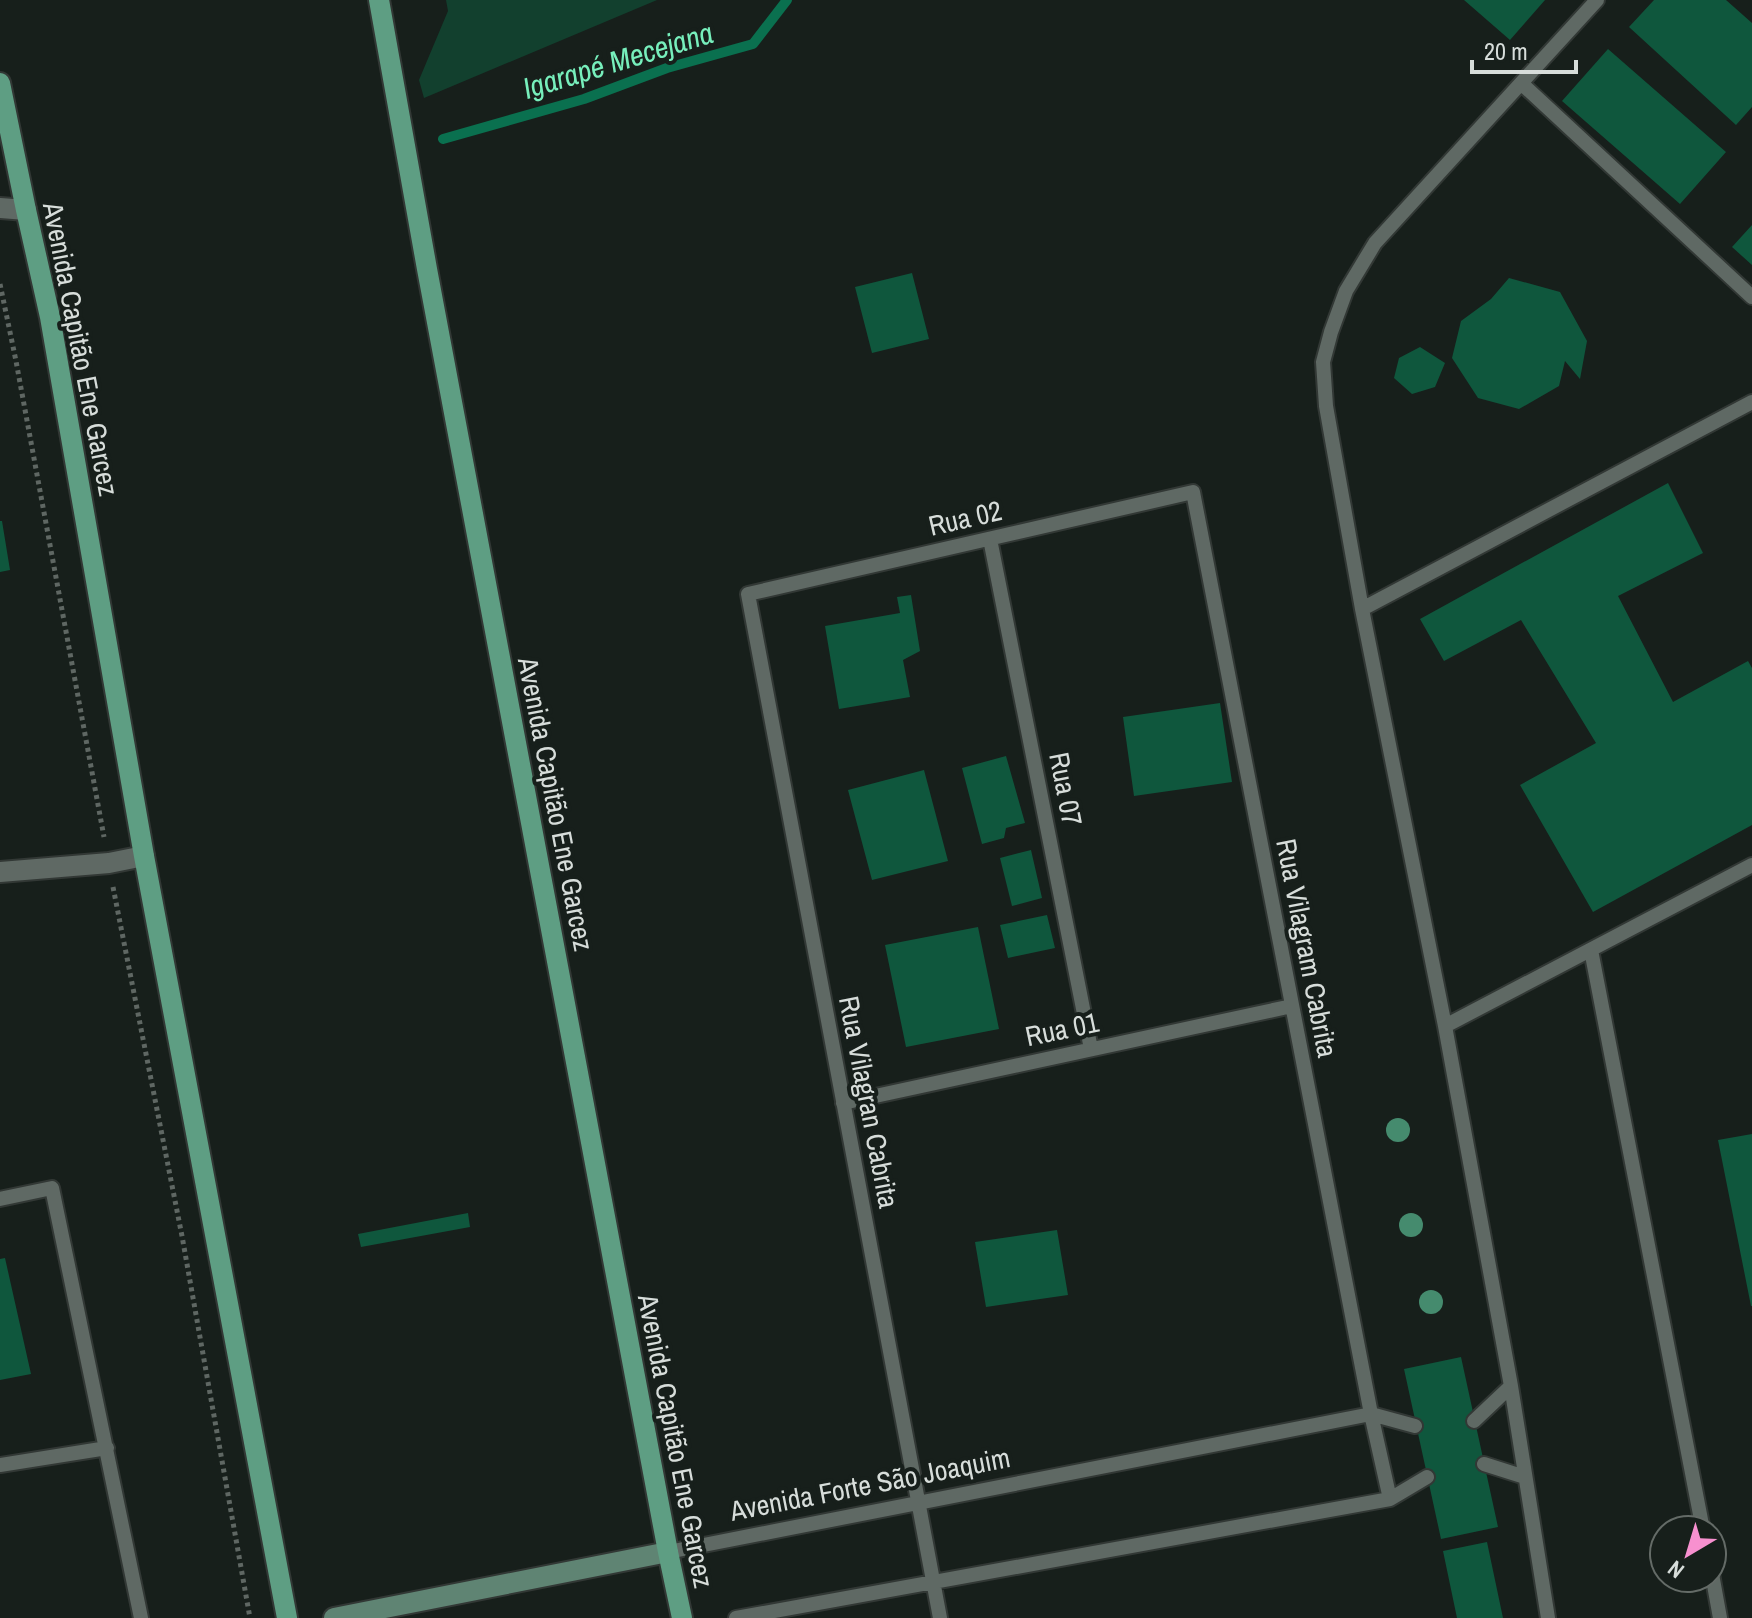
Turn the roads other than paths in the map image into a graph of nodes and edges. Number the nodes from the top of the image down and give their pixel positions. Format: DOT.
graph roads {
  1 [pos="379,0"];
  2 [pos="1597,0"];
  3 [pos="0,83"];
  4 [pos="1521,83"];
  5 [pos="0,208"];
  6 [pos="26,210"];
  7 [pos="1752,297"];
  8 [pos="1752,402"];
  9 [pos="1193,492"];
  10 [pos="990,539"];
  11 [pos="748,594"];
  12 [pos="1362,609"];
  13 [pos="144,856"];
  14 [pos="1752,865"];
  15 [pos="0,872"];
  16 [pos="1591,950"];
  17 [pos="1292,1006"];
  18 [pos="1445,1026"];
  19 [pos="1091,1049"];
  20 [pos="843,1103"];
  21 [pos="0,1199"];
  22 [pos="1511,1386"];
  23 [pos="1371,1414"];
  24 [pos="1474,1421"];
  25 [pos="1415,1426"];
  26 [pos="107,1448"];
  27 [pos="1484,1464"];
  28 [pos="0,1465"];
  29 [pos="1427,1477"];
  30 [pos="1525,1477"];
  31 [pos="1390,1499"];
  32 [pos="917,1503"];
  33 [pos="1700,1514"];
  34 [pos="668,1552"];
  35 [pos="933,1582"];
  36 [pos="1716,1594"];
  37 [pos="141,1618"];
  38 [pos="287,1618"];
  39 [pos="334,1618"];
  40 [pos="682,1618"];
  41 [pos="736,1618"];
  42 [pos="940,1618"];
  43 [pos="1548,1618"];
  44 [pos="1720,1618"];
  1 -- 34 [label="main road, Avenida Capitão Ene Garcez"];
  2 -- 4 [label="lane"];
  3 -- 6 [label="main road, Avenida Capitão Ene Garcez"];
  4 -- 7 [label="lane"];
  4 -- 12 [label="lane"];
  5 -- 6 [label="street"];
  6 -- 13 [label="main road, Avenida Capitão Ene Garcez"];
  8 -- 12 [label="lane"];
  9 -- 10 [label="lane, Rua 02"];
  9 -- 17 [label="lane, Rua Vilagram Cabrita"];
  10 -- 11 [label="lane, Rua 02"];
  10 -- 19 [label="lane, Rua 07"];
  11 -- 20 [label="lane, Rua Vilagran Cabrita"];
  12 -- 18 [label="lane"];
  13 -- 15 [label="street"];
  13 -- 38 [label="main road, Avenida Capitão Ene Garcez"];
  14 -- 16 [label="lane"];
  16 -- 18 [label="lane"];
  16 -- 33 [label="lane"];
  17 -- 19 [label="lane, Rua 01"];
  17 -- 23 [label="lane, Rua Vilagram Cabrita"];
  18 -- 22 [label="lane"];
  19 -- 20 [label="lane, Rua 01"];
  20 -- 32 [label="lane, Rua Vilagran Cabrita"];
  21 -- 26 [label="lane"];
  22 -- 24 [label="lane"];
  22 -- 30 [label="lane"];
  23 -- 25 [label="lane, Avenida Forte São Joaquim"];
  23 -- 31 [label="lane"];
  23 -- 32 [label="lane, Avenida Forte São Joaquim"];
  26 -- 28 [label="lane"];
  26 -- 37 [label="lane"];
  27 -- 30 [label="lane"];
  29 -- 31 [label="lane"];
  30 -- 43 [label="lane"];
  31 -- 35 [label="lane"];
  32 -- 34 [label="lane, Avenida Forte São Joaquim"];
  32 -- 35 [label="lane, Rua Vilagran Cabrita"];
  34 -- 39 [label="street, Avenida Forte São Joaquim"];
  34 -- 40 [label="main road, Avenida Capitão Ene Garcez"];
  35 -- 41 [label="lane"];
  35 -- 42 [label="lane, Rua Vilagran Cabrita"];
  36 -- 44 [label="lane"];
}
